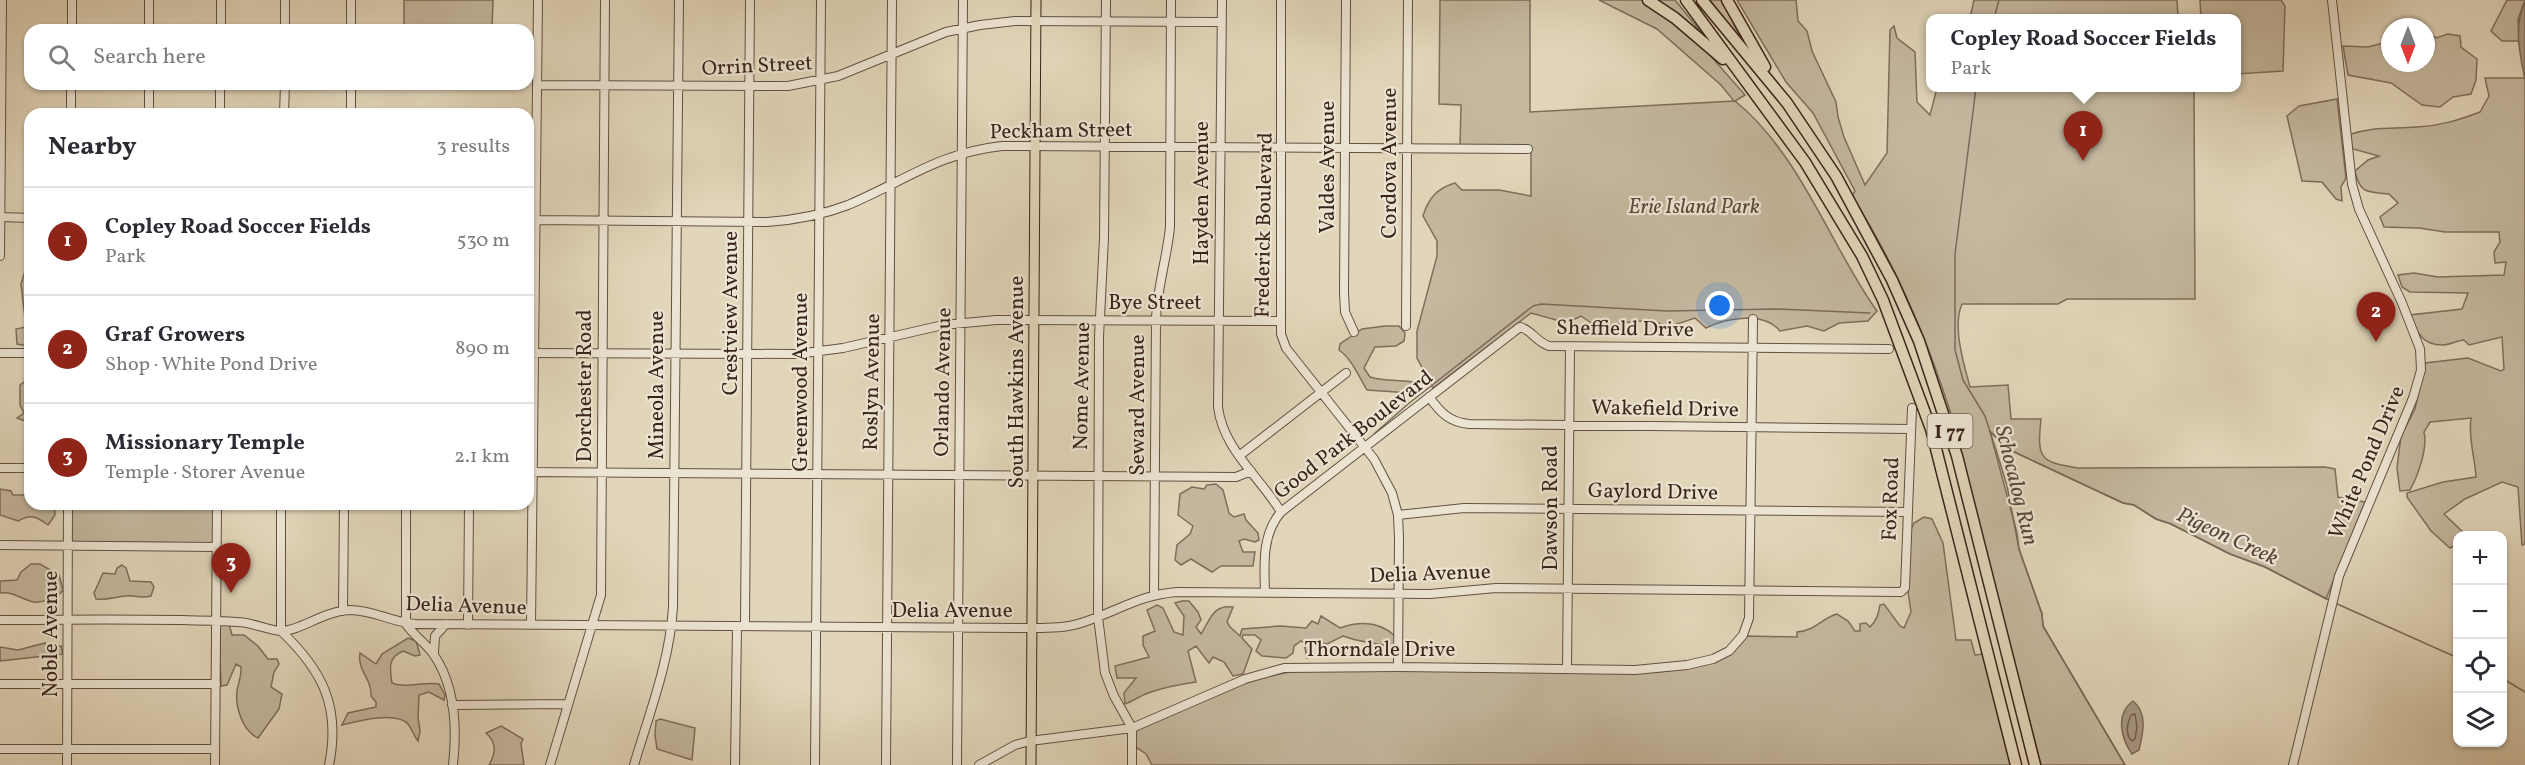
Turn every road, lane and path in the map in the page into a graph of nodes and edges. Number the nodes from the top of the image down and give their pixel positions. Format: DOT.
graph roads {
  1 [pos="2,0"];
  2 [pos="72,0"];
  3 [pos="149,0"];
  4 [pos="221,0"];
  5 [pos="285,0"];
  6 [pos="351,0"];
  7 [pos="538,0"];
  8 [pos="605,0"];
  9 [pos="679,0"];
  10 [pos="750,0"];
  11 [pos="821,0"];
  12 [pos="892,0"];
  13 [pos="963,0"];
  14 [pos="1036,0"];
  15 [pos="1106,0"];
  16 [pos="1172,0"];
  17 [pos="1222,0"];
  18 [pos="1281,0"];
  19 [pos="1346,0"];
  20 [pos="1408,0"];
  21 [pos="1648,0"];
  22 [pos="1686,0"];
  23 [pos="1702,0"];
  24 [pos="1727,0"];
  25 [pos="2332,0"];
  26 [pos="1036,21"];
  27 [pos="1106,22"];
  28 [pos="1171,22"];
  29 [pos="1220,22"];
  30 [pos="72,24"];
  31 [pos="149,24"];
  32 [pos="221,24"];
  33 [pos="285,24"];
  34 [pos="351,24"];
  35 [pos="963,28"];
  36 [pos="892,54"];
  37 [pos="821,81"];
  38 [pos="537,86"];
  39 [pos="604,86"];
  40 [pos="679,87"];
  41 [pos="749,88"];
  42 [pos="71,90"];
  43 [pos="149,90"];
  44 [pos="220,90"];
  45 [pos="285,90"];
  46 [pos="351,90"];
  47 [pos="1787,103"];
  48 [pos="71,108"];
  49 [pos="148,108"];
  50 [pos="220,108"];
  51 [pos="284,108"];
  52 [pos="351,108"];
  53 [pos="1780,129"];
  54 [pos="1035,145"];
  55 [pos="1105,146"];
  56 [pos="1170,146"];
  57 [pos="1220,147"];
  58 [pos="1282,148"];
  59 [pos="1346,148"];
  60 [pos="1406,148"];
  61 [pos="1528,148"];
  62 [pos="962,153"];
  63 [pos="891,184"];
  64 [pos="819,214"];
  65 [pos="0,217"];
  66 [pos="24,218"];
  67 [pos="536,220"];
  68 [pos="603,221"];
  69 [pos="675,221"];
  70 [pos="748,222"];
  71 [pos="0,256"];
  72 [pos="534,273"];
  73 [pos="1034,319"];
  74 [pos="1753,319"];
  75 [pos="1100,320"];
  76 [pos="1156,320"];
  77 [pos="1218,320"];
  78 [pos="1280,321"];
  79 [pos="960,323"];
  80 [pos="1406,326"];
  81 [pos="1354,332"];
  82 [pos="1512,332"];
  83 [pos="889,337"];
  84 [pos="1570,346"];
  85 [pos="1752,348"];
  86 [pos="1889,349"];
  87 [pos="0,352"];
  88 [pos="818,352"];
  89 [pos="24,353"];
  90 [pos="534,353"];
  91 [pos="602,353"];
  92 [pos="675,354"];
  93 [pos="748,355"];
  94 [pos="1346,373"];
  95 [pos="1321,392"];
  96 [pos="1430,397"];
  97 [pos="1912,408"];
  98 [pos="1569,425"];
  99 [pos="1751,427"];
  100 [pos="1911,429"];
  101 [pos="1365,448"];
  102 [pos="1239,456"];
  103 [pos="0,468"];
  104 [pos="24,468"];
  105 [pos="1251,471"];
  106 [pos="534,472"];
  107 [pos="602,472"];
  108 [pos="674,473"];
  109 [pos="746,474"];
  110 [pos="817,474"];
  111 [pos="888,474"];
  112 [pos="959,475"];
  113 [pos="1033,475"];
  114 [pos="1098,476"];
  115 [pos="1155,477"];
  116 [pos="1569,508"];
  117 [pos="68,510"];
  118 [pos="217,510"];
  119 [pos="281,510"];
  120 [pos="344,510"];
  121 [pos="406,510"];
  122 [pos="469,510"];
  123 [pos="531,510"];
  124 [pos="1751,511"];
  125 [pos="1281,512"];
  126 [pos="1908,512"];
  127 [pos="1398,515"];
  128 [pos="0,545"];
  129 [pos="68,546"];
  130 [pos="217,547"];
  131 [pos="1568,588"];
  132 [pos="1750,591"];
  133 [pos="1903,591"];
  134 [pos="1265,592"];
  135 [pos="1398,594"];
  136 [pos="1154,595"];
  137 [pos="343,611"];
  138 [pos="1098,617"];
  139 [pos="0,620"];
  140 [pos="68,620"];
  141 [pos="216,621"];
  142 [pos="406,624"];
  143 [pos="446,624"];
  144 [pos="468,625"];
  145 [pos="531,625"];
  146 [pos="591,625"];
  147 [pos="671,626"];
  148 [pos="741,626"];
  149 [pos="816,627"];
  150 [pos="887,627"];
  151 [pos="958,628"];
  152 [pos="1032,628"];
  153 [pos="281,631"];
  154 [pos="434,655"];
  155 [pos="1398,667"];
  156 [pos="1567,669"];
  157 [pos="0,684"];
  158 [pos="67,684"];
  159 [pos="216,684"];
  160 [pos="568,704"];
  161 [pos="452,705"];
  162 [pos="1132,728"];
  163 [pos="1030,741"];
  164 [pos="0,749"];
  165 [pos="67,749"];
  166 [pos="215,749"];
  167 [pos="67,765"];
  168 [pos="215,765"];
  169 [pos="329,765"];
  170 [pos="453,765"];
  171 [pos="550,765"];
  172 [pos="634,765"];
  173 [pos="735,765"];
  174 [pos="815,765"];
  175 [pos="886,765"];
  176 [pos="957,765"];
  177 [pos="979,765"];
  178 [pos="1031,765"];
  179 [pos="1132,765"];
  180 [pos="2016,765"];
  181 [pos="2035,765"];
  182 [pos="2293,765"];
  1 -- 65 [label="street"];
  2 -- 30 [label="street"];
  3 -- 31 [label="street"];
  4 -- 32 [label="street"];
  5 -- 33 [label="street"];
  6 -- 34 [label="street"];
  7 -- 38 [label="street"];
  8 -- 39 [label="street, Dorchester Road"];
  9 -- 40 [label="street, Mineola Avenue"];
  10 -- 41 [label="street, Crestview Avenue"];
  11 -- 37 [label="street, Greenwood Avenue"];
  12 -- 36 [label="street, Roslyn Avenue"];
  13 -- 35 [label="street, Orlando Avenue"];
  14 -- 26 [label="main road, South Hawkins Avenue"];
  15 -- 27 [label="street, Nome Avenue"];
  16 -- 28 [label="street, Seward Avenue"];
  17 -- 29 [label="street, Hayden Avenue"];
  18 -- 58 [label="street, Frederick Boulevard"];
  19 -- 59 [label="street, Valdes Avenue"];
  20 -- 60 [label="street, Cordova Avenue"];
  21 -- 53 [label="highway"];
  22 -- 53 [label="highway, I 77"];
  23 -- 47 [label="highway, I 77"];
  24 -- 47 [label="highway"];
  25 -- 182 [label="street, White Pond Drive"];
  26 -- 27 [label="street, Orrin Street"];
  26 -- 35 [label="street, Orrin Street"];
  26 -- 54 [label="main road, South Hawkins Avenue"];
  27 -- 28 [label="street, Orrin Street"];
  27 -- 55 [label="street, Nome Avenue"];
  28 -- 29 [label="street, Orrin Street"];
  28 -- 56 [label="street, Seward Avenue"];
  29 -- 57 [label="street, Hayden Avenue"];
  35 -- 36 [label="street, Orrin Street"];
  35 -- 62 [label="street, Orlando Avenue"];
  36 -- 37 [label="street, Orrin Street"];
  36 -- 63 [label="street, Roslyn Avenue"];
  37 -- 41 [label="street, Orrin Street"];
  37 -- 64 [label="street, Greenwood Avenue"];
  38 -- 39 [label="street, Orrin Street"];
  38 -- 67 [label="street"];
  39 -- 40 [label="street, Orrin Street"];
  39 -- 68 [label="street, Dorchester Road"];
  40 -- 41 [label="street, Orrin Street"];
  40 -- 69 [label="street, Mineola Avenue"];
  41 -- 70 [label="street, Crestview Avenue"];
  42 -- 48 [label="street"];
  43 -- 49 [label="street"];
  44 -- 50 [label="street"];
  45 -- 51 [label="street"];
  46 -- 52 [label="street"];
  47 -- 181 [label="highway, I 77"];
  53 -- 180 [label="highway, I 77"];
  54 -- 55 [label="street, Peckham Street"];
  54 -- 62 [label="street, Peckham Street"];
  54 -- 73 [label="main road, South Hawkins Avenue"];
  55 -- 56 [label="street, Peckham Street"];
  55 -- 75 [label="street, Nome Avenue"];
  56 -- 57 [label="street, Peckham Street"];
  56 -- 76 [label="street, Seward Avenue"];
  57 -- 58 [label="street, Peckham Street"];
  57 -- 77 [label="street, Hayden Avenue"];
  58 -- 59 [label="street, Peckham Street"];
  58 -- 78 [label="street, Frederick Boulevard"];
  59 -- 60 [label="street, Peckham Street"];
  59 -- 81 [label="street, Valdes Avenue"];
  60 -- 61 [label="street, Peckham Street"];
  60 -- 80 [label="street, Cordova Avenue"];
  62 -- 63 [label="street, Peckham Street"];
  62 -- 79 [label="street, Orlando Avenue"];
  63 -- 64 [label="street, Peckham Street"];
  63 -- 83 [label="street, Roslyn Avenue"];
  64 -- 70 [label="street, Peckham Street"];
  64 -- 88 [label="street, Greenwood Avenue"];
  65 -- 66 [label="street"];
  65 -- 71 [label="street"];
  67 -- 68 [label="street, Peckham Street"];
  67 -- 72 [label="street"];
  68 -- 69 [label="street, Peckham Street"];
  68 -- 91 [label="street, Dorchester Road"];
  69 -- 70 [label="street, Peckham Street"];
  69 -- 92 [label="street, Mineola Avenue"];
  70 -- 93 [label="street, Crestview Avenue"];
  73 -- 75 [label="street, Bye Street"];
  73 -- 79 [label="street, Bye Street"];
  73 -- 113 [label="main road, South Hawkins Avenue"];
  74 -- 85 [label="street, Thorndale Drive"];
  75 -- 76 [label="street, Bye Street"];
  75 -- 114 [label="street, Nome Avenue"];
  76 -- 77 [label="street, Bye Street"];
  76 -- 115 [label="street, Seward Avenue"];
  77 -- 78 [label="street, Bye Street"];
  77 -- 102 [label="street, Hayden Avenue"];
  78 -- 95 [label="street, Frederick Boulevard"];
  79 -- 83 [label="street, Bye Street"];
  79 -- 112 [label="street, Orlando Avenue"];
  82 -- 84 [label="street, Sheffield Drive"];
  82 -- 96 [label="street, Good Park Boulevard"];
  83 -- 88 [label="street, Bye Street"];
  83 -- 111 [label="street, Roslyn Avenue"];
  84 -- 85 [label="street, Sheffield Drive"];
  84 -- 98 [label="street, Dawson Road"];
  85 -- 86 [label="street, Sheffield Drive"];
  85 -- 99 [label="street, Thorndale Drive"];
  87 -- 89 [label="street"];
  88 -- 93 [label="street, Bye Street"];
  88 -- 110 [label="street, Greenwood Avenue"];
  90 -- 91 [label="street, Bye Street"];
  91 -- 92 [label="street, Bye Street"];
  91 -- 107 [label="street, Dorchester Road"];
  92 -- 93 [label="street, Bye Street"];
  92 -- 108 [label="street, Mineola Avenue"];
  93 -- 109 [label="street, Crestview Avenue"];
  94 -- 95 [label="street"];
  95 -- 101 [label="street, Frederick Boulevard"];
  95 -- 102 [label="street"];
  96 -- 98 [label="street, Wakefield Drive"];
  96 -- 101 [label="street, Good Park Boulevard"];
  97 -- 100 [label="street, Fox Road"];
  98 -- 99 [label="street, Wakefield Drive"];
  98 -- 116 [label="street, Dawson Road"];
  99 -- 100 [label="street, Wakefield Drive"];
  99 -- 124 [label="street, Thorndale Drive"];
  100 -- 126 [label="street, Fox Road"];
  101 -- 125 [label="street, Good Park Boulevard"];
  101 -- 127 [label="street, Frederick Boulevard"];
  102 -- 105 [label="street, Hayden Avenue"];
  103 -- 104 [label="street"];
  105 -- 115 [label="street"];
  105 -- 125 [label="street, Hayden Avenue"];
  106 -- 107 [label="street"];
  107 -- 108 [label="street"];
  107 -- 146 [label="street, Dorchester Road"];
  108 -- 109 [label="street"];
  108 -- 147 [label="street, Mineola Avenue"];
  109 -- 110 [label="street"];
  109 -- 148 [label="street, Crestview Avenue"];
  110 -- 111 [label="street"];
  110 -- 149 [label="street, Greenwood Avenue"];
  111 -- 112 [label="street"];
  111 -- 150 [label="street, Roslyn Avenue"];
  112 -- 113 [label="street"];
  112 -- 151 [label="street, Orlando Avenue"];
  113 -- 114 [label="street"];
  113 -- 152 [label="main road, South Hawkins Avenue"];
  114 -- 115 [label="street"];
  114 -- 138 [label="street, Nome Avenue"];
  115 -- 136 [label="street, Seward Avenue"];
  116 -- 124 [label="street, Gaylord Drive"];
  116 -- 127 [label="street, Gaylord Drive"];
  116 -- 131 [label="street, Dawson Road"];
  117 -- 129 [label="street, Noble Avenue"];
  118 -- 130 [label="street"];
  119 -- 153 [label="street"];
  120 -- 137 [label="street"];
  121 -- 142 [label="street"];
  122 -- 144 [label="street"];
  123 -- 145 [label="street"];
  124 -- 126 [label="street, Gaylord Drive"];
  124 -- 132 [label="street, Thorndale Drive"];
  125 -- 134 [label="street, Good Park Boulevard"];
  126 -- 133 [label="street, Fox Road"];
  127 -- 135 [label="street, Frederick Boulevard"];
  128 -- 129 [label="street"];
  129 -- 130 [label="street"];
  129 -- 140 [label="street, Noble Avenue"];
  130 -- 141 [label="street"];
  131 -- 132 [label="street, Delia Avenue"];
  131 -- 135 [label="street, Delia Avenue"];
  131 -- 156 [label="street, Dawson Road"];
  132 -- 133 [label="street, Delia Avenue"];
  132 -- 156 [label="street, Thorndale Drive"];
  134 -- 135 [label="street, Delia Avenue"];
  134 -- 136 [label="street, Delia Avenue"];
  135 -- 155 [label="street, Frederick Boulevard"];
  136 -- 138 [label="street, Delia Avenue"];
  137 -- 142 [label="street, Delia Avenue"];
  137 -- 153 [label="street, Delia Avenue"];
  138 -- 152 [label="street, Delia Avenue"];
  138 -- 162 [label="street, Nome Avenue"];
  139 -- 140 [label="street"];
  140 -- 141 [label="street"];
  140 -- 158 [label="street, Noble Avenue"];
  141 -- 153 [label="street"];
  141 -- 159 [label="street"];
  142 -- 143 [label="street, Delia Avenue"];
  142 -- 154 [label="street"];
  143 -- 144 [label="street, Delia Avenue"];
  143 -- 154 [label="street"];
  144 -- 145 [label="street, Delia Avenue"];
  145 -- 146 [label="street, Delia Avenue"];
  146 -- 147 [label="street, Delia Avenue"];
  146 -- 160 [label="street, Dorchester Road"];
  147 -- 148 [label="street, Delia Avenue"];
  147 -- 172 [label="street, Mineola Avenue"];
  148 -- 149 [label="street, Delia Avenue"];
  148 -- 173 [label="street, Crestview Avenue"];
  149 -- 150 [label="street, Delia Avenue"];
  149 -- 174 [label="street, Greenwood Avenue"];
  150 -- 151 [label="street, Delia Avenue"];
  150 -- 175 [label="street, Roslyn Avenue"];
  151 -- 152 [label="street, Delia Avenue"];
  151 -- 176 [label="street, Orlando Avenue"];
  152 -- 163 [label="main road, South Hawkins Avenue"];
  153 -- 169 [label="street"];
  154 -- 161 [label="street"];
  155 -- 156 [label="street, Thorndale Drive"];
  155 -- 162 [label="street, Thorndale Drive"];
  157 -- 158 [label="street"];
  158 -- 159 [label="street"];
  158 -- 165 [label="street, Noble Avenue"];
  159 -- 166 [label="street"];
  160 -- 161 [label="street"];
  160 -- 171 [label="street, Dorchester Road"];
  161 -- 170 [label="street"];
  162 -- 163 [label="street, Thorndale Drive"];
  162 -- 179 [label="street, Nome Avenue"];
  163 -- 177 [label="street, Thorndale Drive"];
  163 -- 178 [label="main road, South Hawkins Avenue"];
  164 -- 165 [label="street"];
  165 -- 166 [label="street"];
  165 -- 167 [label="street, Noble Avenue"];
  166 -- 168 [label="street"];
}
